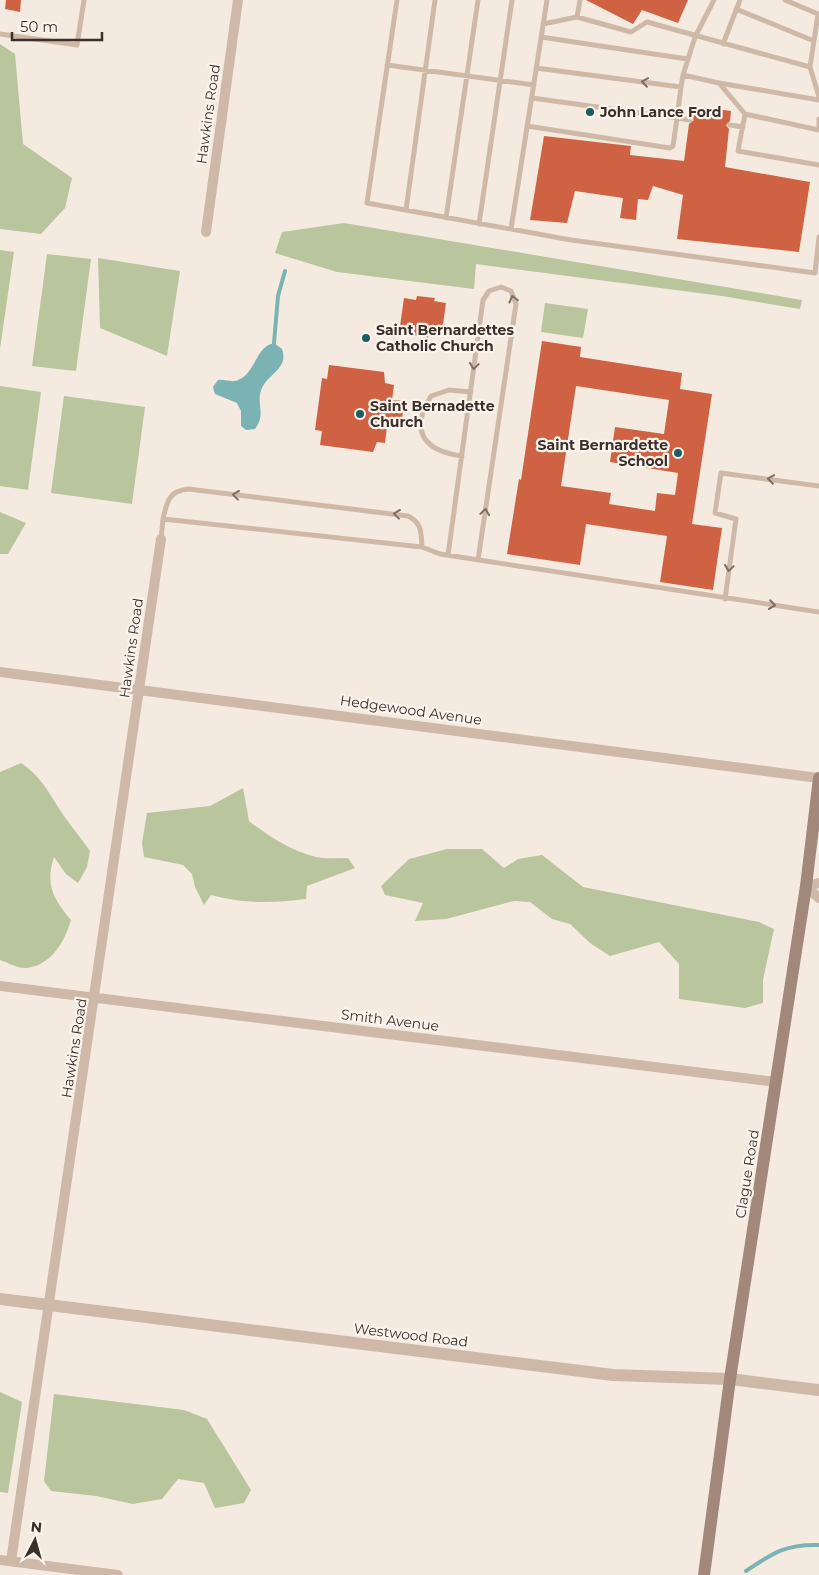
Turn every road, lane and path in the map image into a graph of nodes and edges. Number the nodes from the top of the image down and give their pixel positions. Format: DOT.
graph roads {
  1 [pos="84,0"];
  2 [pos="238,0"];
  3 [pos="397,0"];
  4 [pos="436,0"];
  5 [pos="478,0"];
  6 [pos="512,0"];
  7 [pos="547,0"];
  8 [pos="580,0"];
  9 [pos="714,0"];
  10 [pos="740,0"];
  11 [pos="785,0"];
  12 [pos="736,9"];
  13 [pos="577,17"];
  14 [pos="543,24"];
  15 [pos="0,34"];
  16 [pos="541,37"];
  17 [pos="695,37"];
  18 [pos="814,41"];
  19 [pos="723,44"];
  20 [pos="687,59"];
  21 [pos="387,65"];
  22 [pos="810,67"];
  23 [pos="536,68"];
  24 [pos="426,72"];
  25 [pos="683,75"];
  26 [pos="468,77"];
  27 [pos="500,80"];
  28 [pos="719,83"];
  29 [pos="534,85"];
  30 [pos="682,87"];
  31 [pos="532,98"];
  32 [pos="819,98"];
  33 [pos="745,114"];
  34 [pos="677,118"];
  35 [pos="690,120"];
  36 [pos="819,120"];
  37 [pos="730,125"];
  38 [pos="527,126"];
  39 [pos="743,127"];
  40 [pos="819,129"];
  41 [pos="819,165"];
  42 [pos="406,210"];
  43 [pos="446,218"];
  44 [pos="479,224"];
  45 [pos="511,229"];
  46 [pos="206,232"];
  47 [pos="819,237"];
  48 [pos="471,392"];
  49 [pos="462,456"];
  50 [pos="819,486"];
  51 [pos="163,519"];
  52 [pos="161,540"];
  53 [pos="422,547"];
  54 [pos="448,555"];
  55 [pos="478,560"];
  56 [pos="725,599"];
  57 [pos="819,612"];
  58 [pos="0,672"];
  59 [pos="139,691"];
  60 [pos="819,778"];
  61 [pos="819,884"];
  62 [pos="806,886"];
  63 [pos="819,898"];
  64 [pos="0,986"];
  65 [pos="95,998"];
  66 [pos="776,1082"];
  67 [pos="0,1298"];
  68 [pos="49,1304"];
  69 [pos="730,1379"];
  70 [pos="819,1390"];
  71 [pos="0,1560"];
  72 [pos="11,1561"];
  73 [pos="118,1575"];
  74 [pos="704,1575"];
  1 -- 15 [label="lane"];
  2 -- 46 [label="street, Hawkins Road"];
  3 -- 21 [label="lane"];
  4 -- 24 [label="lane"];
  5 -- 26 [label="lane"];
  6 -- 27 [label="lane"];
  7 -- 14 [label="lane"];
  8 -- 13 [label="lane"];
  9 -- 17 [label="lane"];
  10 -- 12 [label="lane"];
  11 -- 18 [label="lane"];
  12 -- 18 [label="lane"];
  12 -- 19 [label="lane"];
  13 -- 14 [label="lane"];
  13 -- 17 [label="lane"];
  14 -- 16 [label="lane"];
  16 -- 20 [label="lane"];
  16 -- 23 [label="lane"];
  17 -- 19 [label="lane"];
  17 -- 20 [label="lane"];
  18 -- 22 [label="lane"];
  19 -- 22 [label="lane"];
  20 -- 25 [label="lane"];
  21 -- 24 [label="lane"];
  21 -- 42 [label="lane"];
  22 -- 32 [label="lane"];
  23 -- 29 [label="lane"];
  30 -- 23 [label="lane, one-way"];
  24 -- 26 [label="lane"];
  24 -- 42 [label="lane"];
  25 -- 28 [label="lane"];
  25 -- 30 [label="lane"];
  26 -- 27 [label="lane"];
  26 -- 43 [label="lane"];
  27 -- 29 [label="lane"];
  27 -- 44 [label="lane"];
  28 -- 32 [label="lane"];
  28 -- 33 [label="lane"];
  29 -- 31 [label="lane"];
  30 -- 34 [label="lane"];
  31 -- 34 [label="lane"];
  31 -- 38 [label="lane"];
  33 -- 39 [label="lane"];
  33 -- 40 [label="lane"];
  34 -- 35 [label="lane"];
  34 -- 38 [label="lane"];
  36 -- 40 [label="lane"];
  37 -- 39 [label="lane"];
  38 -- 45 [label="lane"];
  39 -- 41 [label="lane"];
  42 -- 43 [label="lane"];
  43 -- 44 [label="lane"];
  44 -- 45 [label="lane"];
  45 -- 47 [label="lane"];
  48 -- 49 [label="lane"];
  48 -- 49 [label="lane"];
  55 -- 48 [label="lane, one-way"];
  49 -- 54 [label="lane"];
  50 -- 56 [label="lane, one-way"];
  51 -- 52 [label="lane"];
  51 -- 53 [label="lane"];
  53 -- 51 [label="lane, one-way"];
  52 -- 59 [label="street, Hawkins Road"];
  53 -- 54 [label="lane"];
  54 -- 55 [label="lane"];
  55 -- 56 [label="lane"];
  56 -- 57 [label="lane, one-way"];
  58 -- 59 [label="street, Hedgewood Avenue"];
  59 -- 60 [label="street, Hedgewood Avenue"];
  59 -- 65 [label="street, Hawkins Road"];
  60 -- 62 [label="main road, Clague Road"];
  61 -- 62 [label="street"];
  62 -- 63 [label="street"];
  62 -- 66 [label="main road, Clague Road"];
  64 -- 65 [label="street, Smith Avenue"];
  65 -- 66 [label="street, Smith Avenue"];
  65 -- 68 [label="street, Hawkins Road"];
  66 -- 69 [label="main road, Clague Road"];
  67 -- 68 [label="street, Westwood Road"];
  68 -- 69 [label="street, Westwood Road"];
  68 -- 72 [label="street, Hawkins Road"];
  69 -- 70 [label="street, Westwood Road"];
  69 -- 74 [label="main road, Clague Road"];
  71 -- 72 [label="street"];
  72 -- 73 [label="street"];
}
